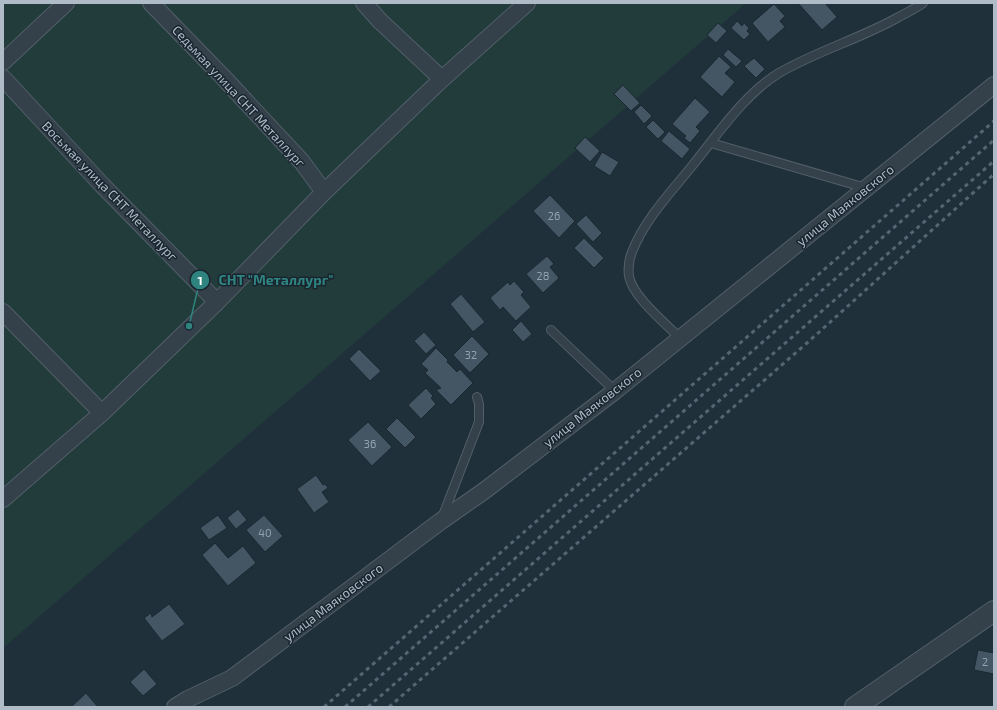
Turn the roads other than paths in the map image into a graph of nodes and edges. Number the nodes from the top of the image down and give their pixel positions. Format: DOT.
graph roads {
  1 [pos="66,3"];
  2 [pos="151,3"];
  3 [pos="364,3"];
  4 [pos="527,3"];
  5 [pos="923,3"];
  6 [pos="3,62"];
  7 [pos="3,78"];
  8 [pos="442,79"];
  9 [pos="994,85"];
  10 [pos="711,142"];
  11 [pos="866,188"];
  12 [pos="324,192"];
  13 [pos="217,302"];
  14 [pos="3,312"];
  15 [pos="551,330"];
  16 [pos="680,338"];
  17 [pos="614,391"];
  18 [pos="477,397"];
  19 [pos="102,413"];
  20 [pos="3,499"];
  21 [pos="441,521"];
  22 [pos="994,611"];
  23 [pos="874,701"];
  24 [pos="175,707"];
  25 [pos="855,707"];
  1 -- 6 [label="street"];
  2 -- 12 [label="street, Седьмая улица СНТ Металлург"];
  3 -- 8 [label="street"];
  4 -- 8 [label="street"];
  5 -- 10 [label="lane"];
  7 -- 13 [label="street, Восьмая улица СНТ Металлург"];
  8 -- 12 [label="street"];
  9 -- 11 [label="street, улица Маяковского"];
  10 -- 11 [label="lane"];
  10 -- 16 [label="lane"];
  11 -- 16 [label="street, улица Маяковского"];
  12 -- 13 [label="street"];
  13 -- 19 [label="street"];
  14 -- 19 [label="street"];
  15 -- 17 [label="lane"];
  16 -- 17 [label="street, улица Маяковского"];
  17 -- 21 [label="street, улица Маяковского"];
  18 -- 21 [label="lane"];
  19 -- 20 [label="street"];
  21 -- 24 [label="street, улица Маяковского"];
  22 -- 23 [label="street"];
  23 -- 25 [label="street"];
}
